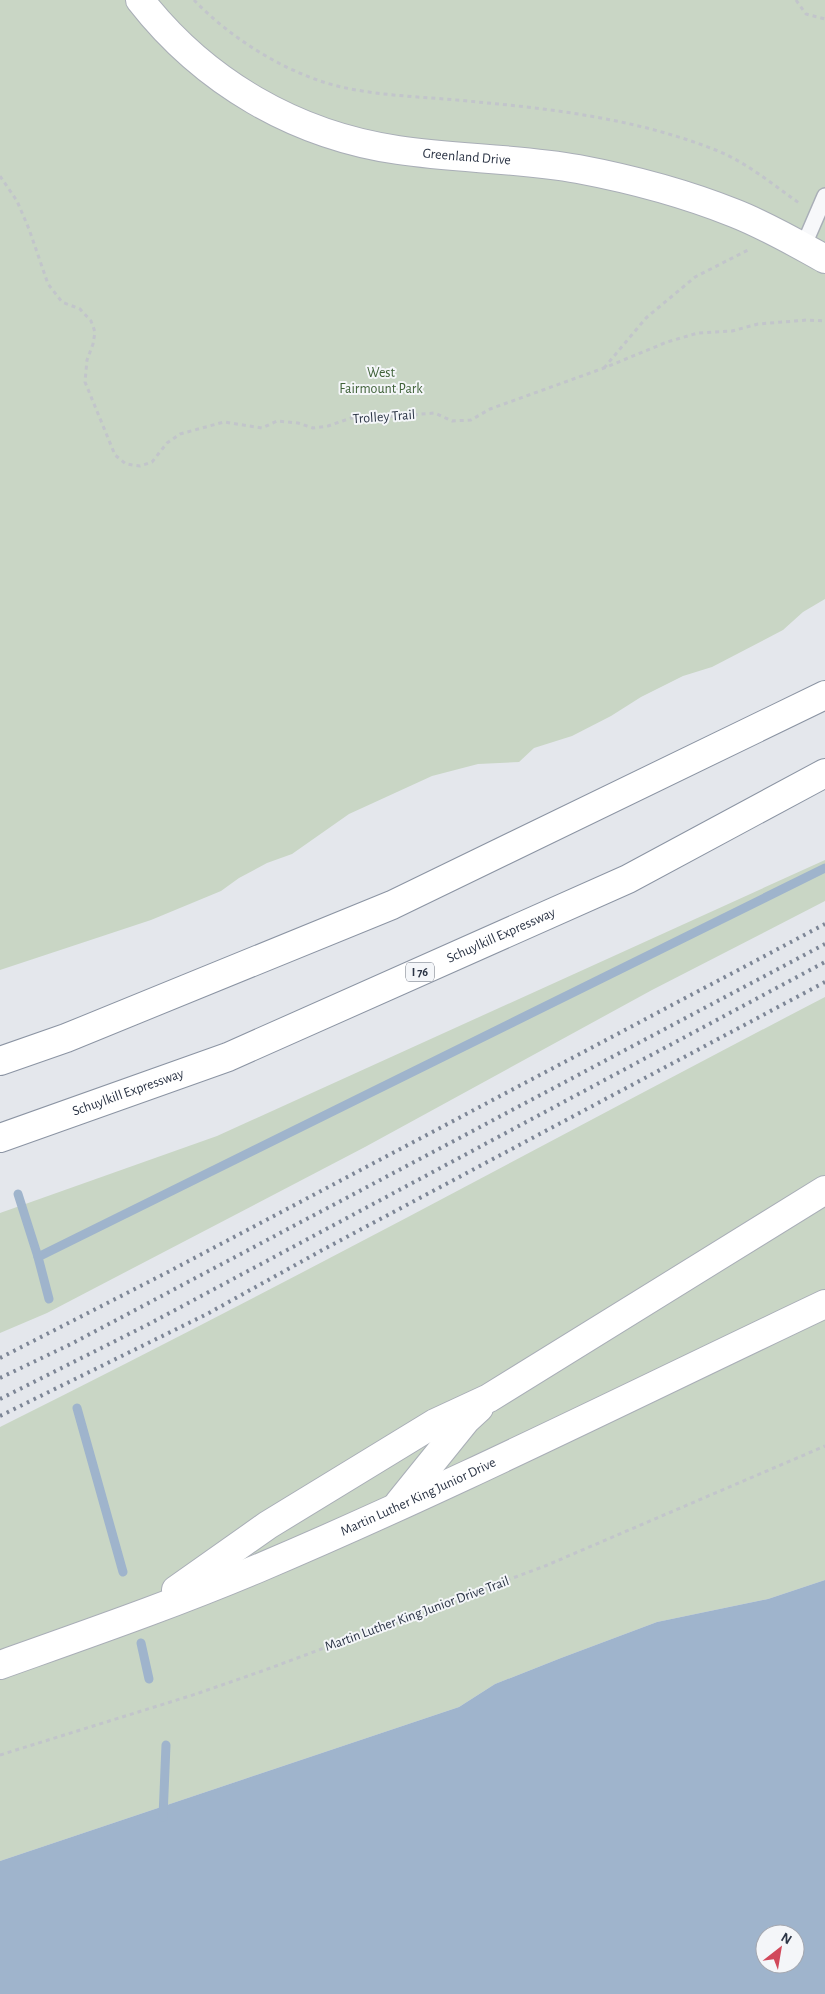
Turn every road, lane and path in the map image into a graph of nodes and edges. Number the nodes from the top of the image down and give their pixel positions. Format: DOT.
graph roads {
  1 [pos="140,0"];
  2 [pos="194,0"];
  3 [pos="796,0"];
  4 [pos="825,19"];
  5 [pos="0,176"];
  6 [pos="825,196"];
  7 [pos="800,203"];
  8 [pos="765,228"];
  9 [pos="814,253"];
  10 [pos="825,321"];
  11 [pos="604,368"];
  12 [pos="825,695"];
  13 [pos="825,773"];
  14 [pos="0,1060"];
  15 [pos="0,1138"];
  16 [pos="825,1190"];
  17 [pos="825,1304"];
  18 [pos="489,1398"];
  19 [pos="825,1446"];
  20 [pos="396,1507"];
  21 [pos="140,1615"];
  22 [pos="0,1665"];
  23 [pos="0,1755"];
  1 -- 8 [label="main road, Greenland Drive"];
  2 -- 7 [label="path"];
  3 -- 4 [label="path"];
  5 -- 11 [label="path, Trolley Trail"];
  6 -- 9 [label="lane"];
  8 -- 9 [label="main road, Greenland Drive"];
  8 -- 11 [label="path"];
  10 -- 11 [label="path, Trolley Trail"];
  12 -- 14 [label="main road"];
  13 -- 15 [label="main road, Schuylkill Expressway / I 76"];
  16 -- 18 [label="main road"];
  17 -- 20 [label="main road, Martin Luther King Junior Drive"];
  18 -- 20 [label="main road"];
  18 -- 21 [label="main road"];
  19 -- 23 [label="path, Martin Luther King Junior Drive Trail"];
  20 -- 21 [label="main road, Martin Luther King Junior Drive"];
  21 -- 22 [label="main road, Martin Luther King Junior Drive"];
}
